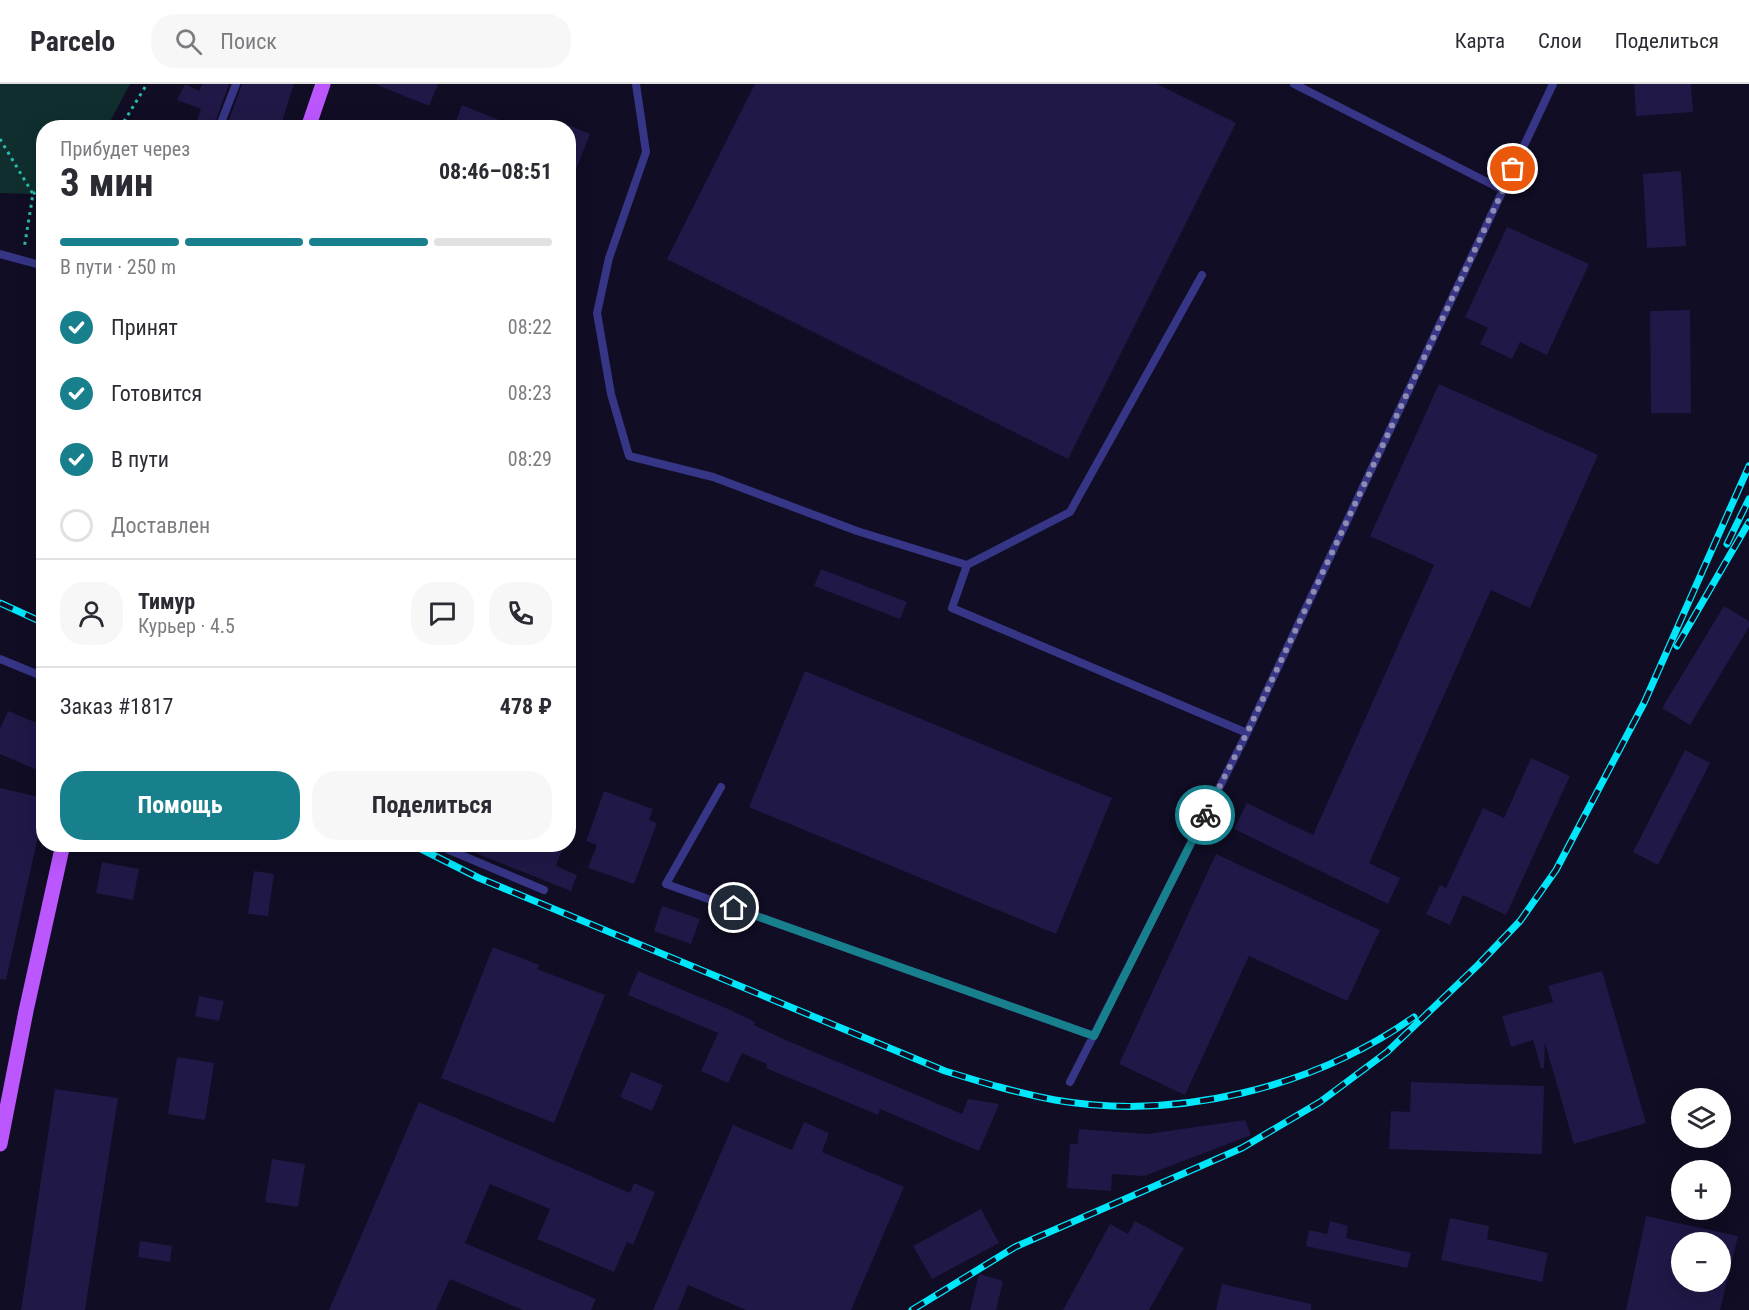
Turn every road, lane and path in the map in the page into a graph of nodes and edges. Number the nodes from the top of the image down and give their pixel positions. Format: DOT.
graph roads {
  1 [pos="147,84"];
  2 [pos="236,84"];
  3 [pos="323,84"];
  4 [pos="636,84"];
  5 [pos="1294,84"];
  6 [pos="1553,84"];
  7 [pos="125,120"];
  8 [pos="222,120"];
  9 [pos="311,120"];
  10 [pos="0,139"];
  11 [pos="1503,190"];
  12 [pos="36,192"];
  13 [pos="33,194"];
  14 [pos="0,254"];
  15 [pos="22,260"];
  16 [pos="36,264"];
  17 [pos="1202,275"];
  18 [pos="967,565"];
  19 [pos="0,659"];
  20 [pos="36,673"];
  21 [pos="1247,733"];
  22 [pos="722,787"];
  23 [pos="61,852"];
  24 [pos="454,852"];
  25 [pos="544,890"];
  26 [pos="1094,1036"];
  27 [pos="1070,1082"];
  28 [pos="0,1144"];
  1 -- 7 [label="path"];
  2 -- 8 [label="lane"];
  3 -- 9 [label="main road"];
  4 -- 18 [label="lane"];
  5 -- 11 [label="lane"];
  6 -- 11 [label="lane"];
  10 -- 13 [label="path"];
  11 -- 21 [label="lane"];
  12 -- 13 [label="path"];
  13 -- 15 [label="path"];
  14 -- 15 [label="lane"];
  15 -- 16 [label="lane"];
  17 -- 18 [label="lane"];
  18 -- 21 [label="lane"];
  19 -- 20 [label="lane"];
  21 -- 26 [label="lane"];
  22 -- 26 [label="lane"];
  23 -- 28 [label="main road"];
  24 -- 25 [label="lane"];
  26 -- 27 [label="lane"];
}
